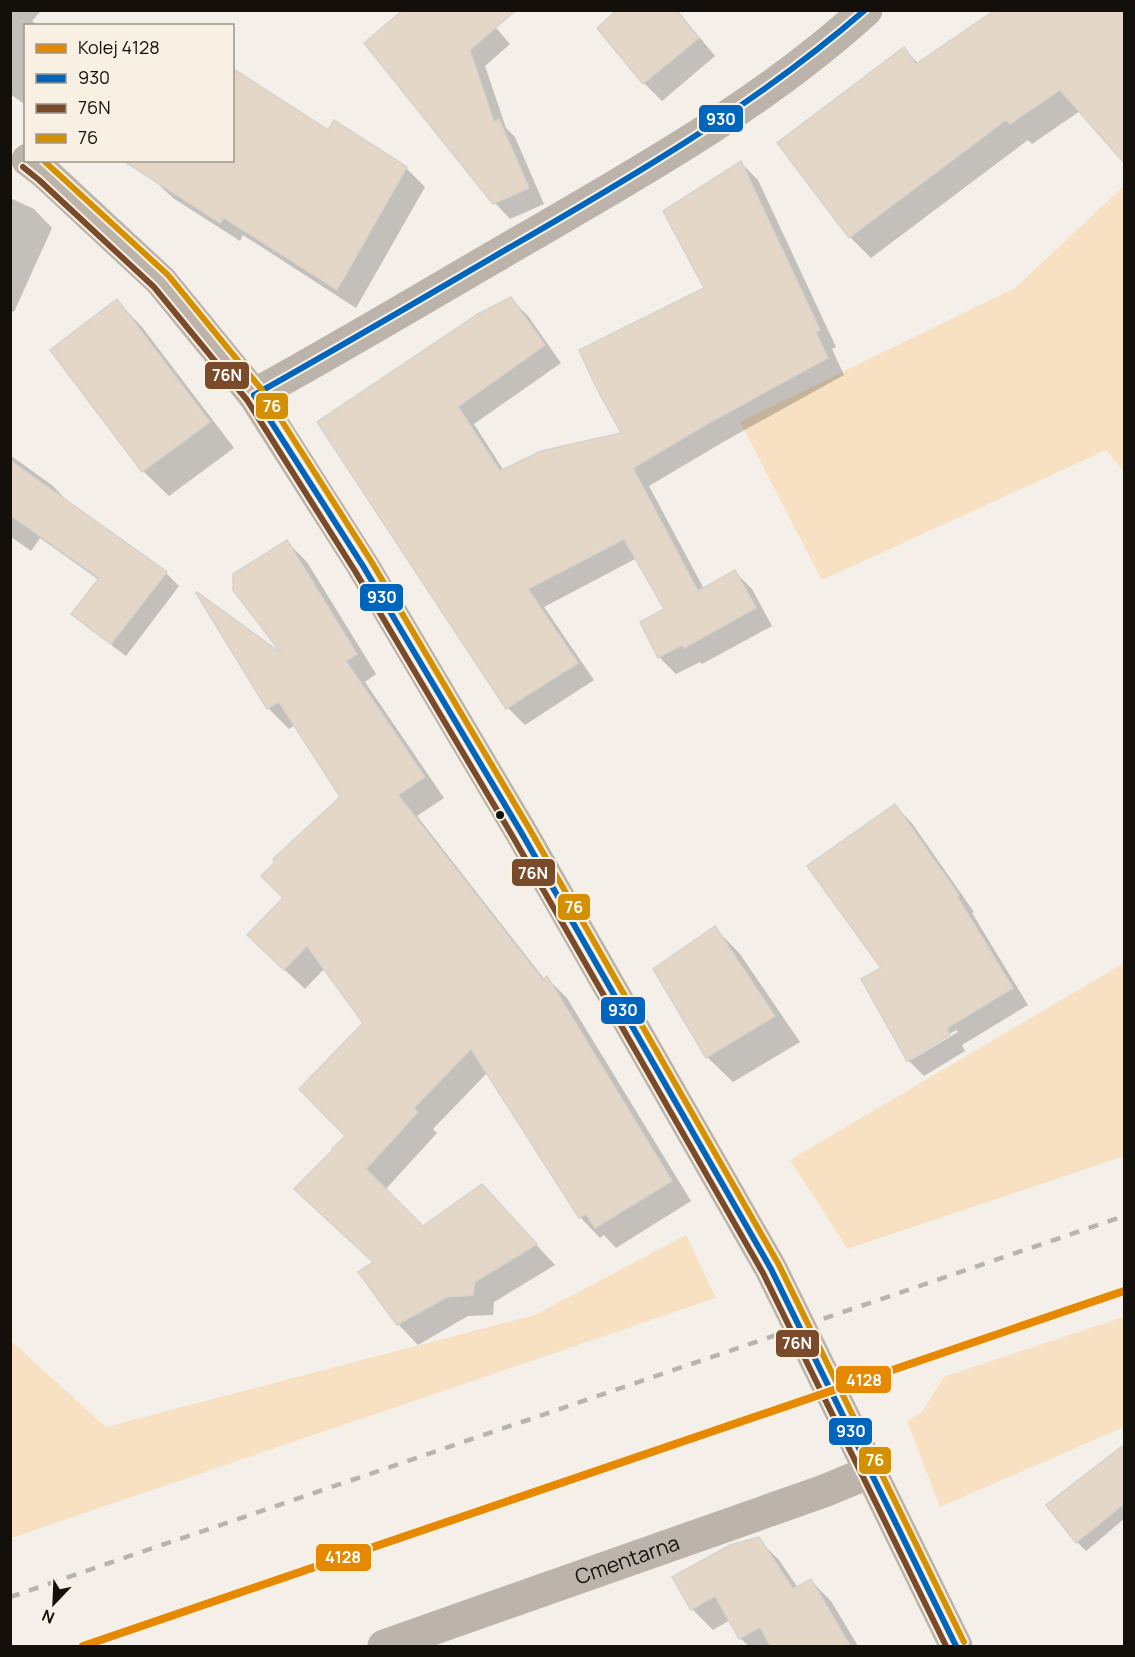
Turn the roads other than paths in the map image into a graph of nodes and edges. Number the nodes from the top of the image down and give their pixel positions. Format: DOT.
graph roads {
  1 [pos="866,10"];
  2 [pos="10,147"];
  3 [pos="24,158"];
  4 [pos="30,162"];
  5 [pos="254,395"];
  6 [pos="870,1472"];
  7 [pos="384,1647"];
  8 [pos="956,1647"];
  1 -- 5 [label="street"];
  2 -- 3 [label="street"];
  4 -- 5 [label="street"];
  5 -- 6 [label="street"];
  6 -- 7 [label="street, Cmentarna"];
  6 -- 8 [label="street"];
}
